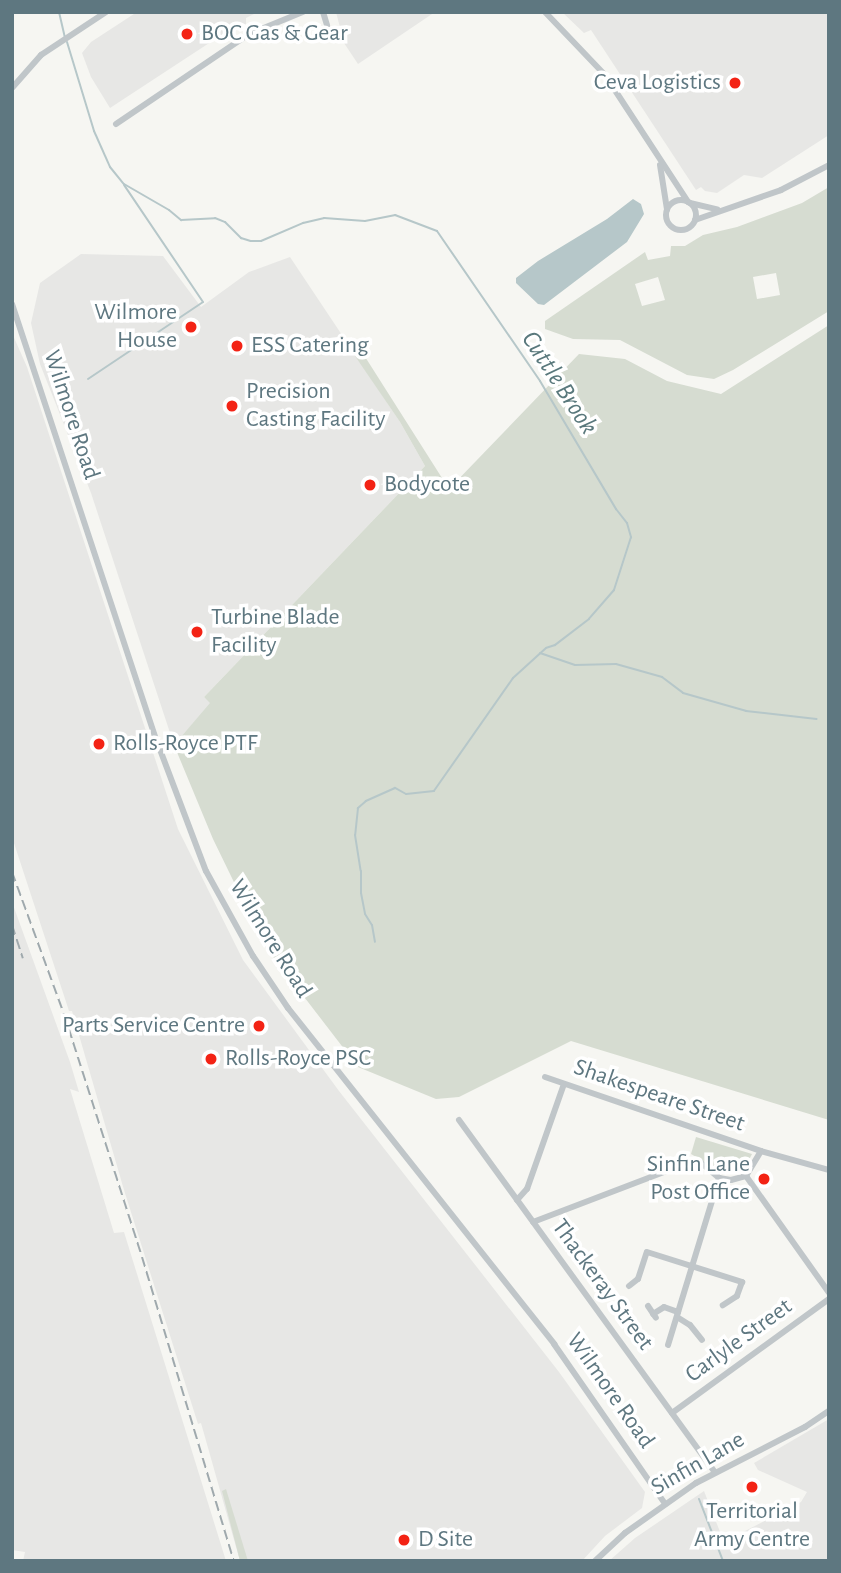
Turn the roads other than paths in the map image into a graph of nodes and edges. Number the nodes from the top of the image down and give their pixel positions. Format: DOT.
graph roads {
  1 [pos="106,12"];
  2 [pos="303,12"];
  3 [pos="323,12"];
  4 [pos="545,12"];
  5 [pos="327,25"];
  6 [pos="12,88"];
  7 [pos="116,124"];
  8 [pos="660,163"];
  9 [pos="829,165"];
  10 [pos="689,202"];
  11 [pos="719,210"];
  12 [pos="667,213"];
  13 [pos="695,220"];
  14 [pos="12,304"];
  15 [pos="545,1077"];
  16 [pos="564,1084"];
  17 [pos="459,1120"];
  18 [pos="761,1151"];
  19 [pos="829,1171"];
  20 [pos="746,1175"];
  21 [pos="719,1178"];
  22 [pos="517,1200"];
  23 [pos="533,1222"];
  24 [pos="692,1266"];
  25 [pos="629,1286"];
  26 [pos="829,1293"];
  27 [pos="829,1299"];
  28 [pos="723,1305"];
  29 [pos="648,1306"];
  30 [pos="677,1314"];
  31 [pos="702,1340"];
  32 [pos="668,1345"];
  33 [pos="829,1411"];
  34 [pos="672,1413"];
  35 [pos="715,1472"];
  36 [pos="665,1504"];
  37 [pos="595,1561"];
  1 -- 6 [label="street"];
  2 -- 7 [label="street"];
  3 -- 5 [label="street"];
  4 -- 8 [label="street"];
  8 -- 10 [label="street"];
  8 -- 12 [label="street"];
  9 -- 11 [label="street"];
  10 -- 11 [label="street"];
  10 -- 12 [label="street"];
  10 -- 13 [label="street"];
  11 -- 13 [label="street"];
  12 -- 13 [label="street"];
  14 -- 36 [label="street, Wilmore Road"];
  15 -- 16 [label="street, Shakespeare Street"];
  16 -- 18 [label="street, Shakespeare Street"];
  16 -- 22 [label="street"];
  17 -- 22 [label="street, Thackeray Street"];
  18 -- 19 [label="street, Shakespeare Street"];
  18 -- 20 [label="street, Shakespeare Street"];
  20 -- 21 [label="street"];
  20 -- 26 [label="street"];
  21 -- 23 [label="street, Shakespeare Street"];
  21 -- 24 [label="street"];
  22 -- 23 [label="street, Thackeray Street"];
  23 -- 34 [label="street, Thackeray Street"];
  24 -- 25 [label="street"];
  24 -- 28 [label="street"];
  24 -- 30 [label="street"];
  27 -- 34 [label="street, Carlyle Street"];
  29 -- 30 [label="street"];
  30 -- 31 [label="street"];
  30 -- 32 [label="street"];
  33 -- 35 [label="street, Sinfin Lane"];
  34 -- 35 [label="street, Thackeray Street"];
  35 -- 36 [label="street, Sinfin Lane"];
  36 -- 37 [label="street, Sinfin Lane"];
}
